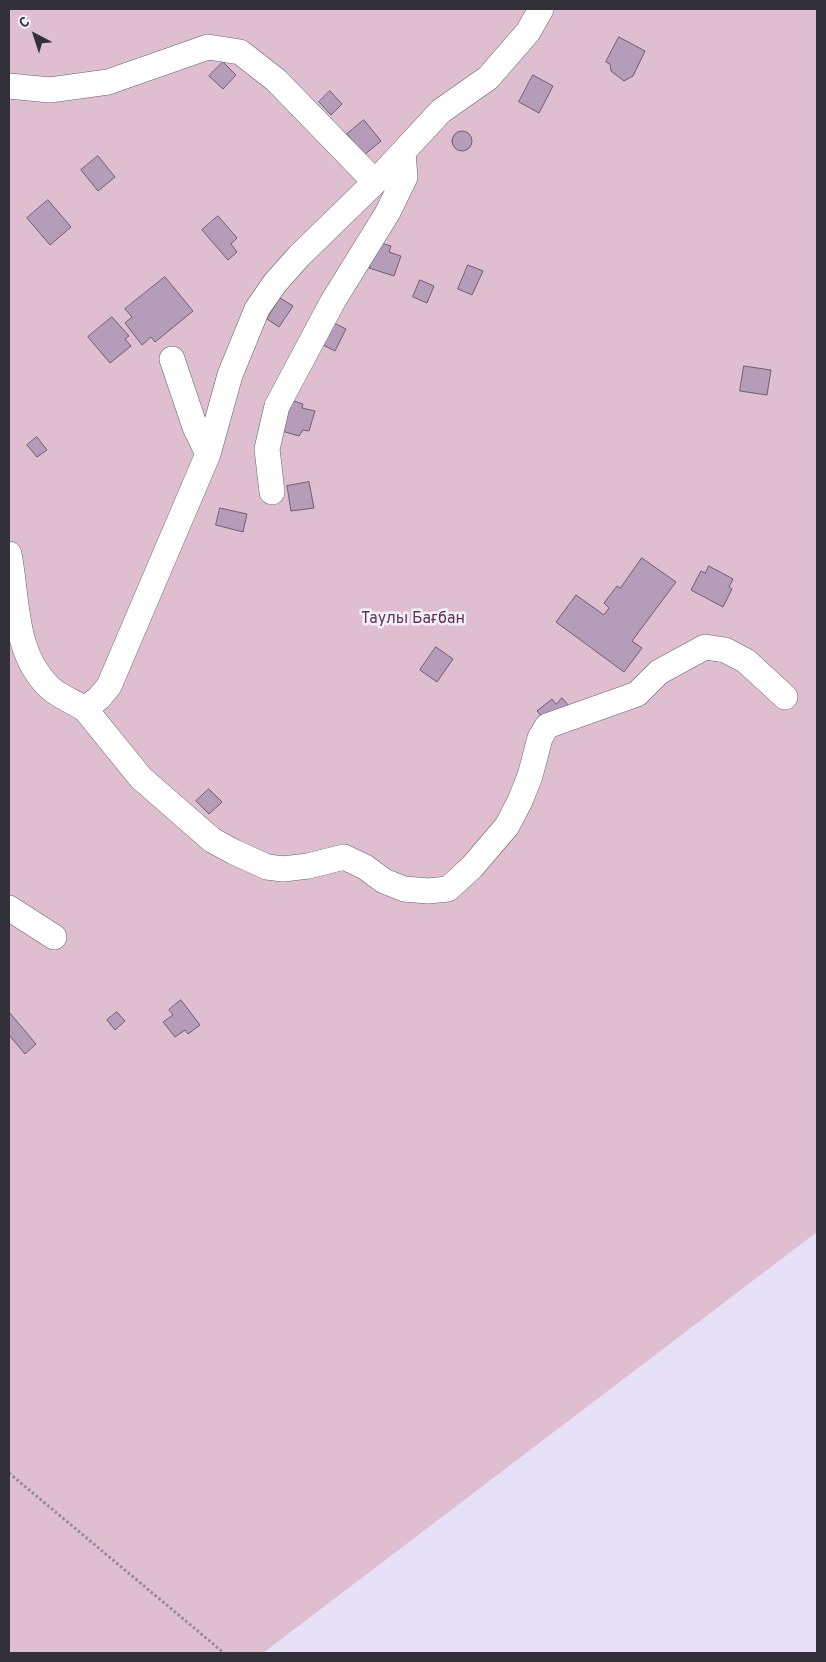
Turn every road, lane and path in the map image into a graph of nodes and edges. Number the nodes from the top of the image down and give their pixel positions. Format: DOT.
graph roads {
  1 [pos="541,9"];
  2 [pos="9,86"];
  3 [pos="403,153"];
  4 [pos="375,182"];
  5 [pos="172,360"];
  6 [pos="208,454"];
  7 [pos="272,492"];
  8 [pos="9,557"];
  9 [pos="785,697"];
  10 [pos="85,709"];
  11 [pos="9,908"];
  12 [pos="54,937"];
  13 [pos="9,1472"];
  14 [pos="224,1653"];
  1 -- 3 [label="street"];
  2 -- 4 [label="street"];
  3 -- 4 [label="street"];
  3 -- 7 [label="street"];
  4 -- 6 [label="street"];
  5 -- 6 [label="street"];
  6 -- 10 [label="street"];
  8 -- 10 [label="street"];
  9 -- 10 [label="street"];
  11 -- 12 [label="street"];
  13 -- 14 [label="path"];
}
